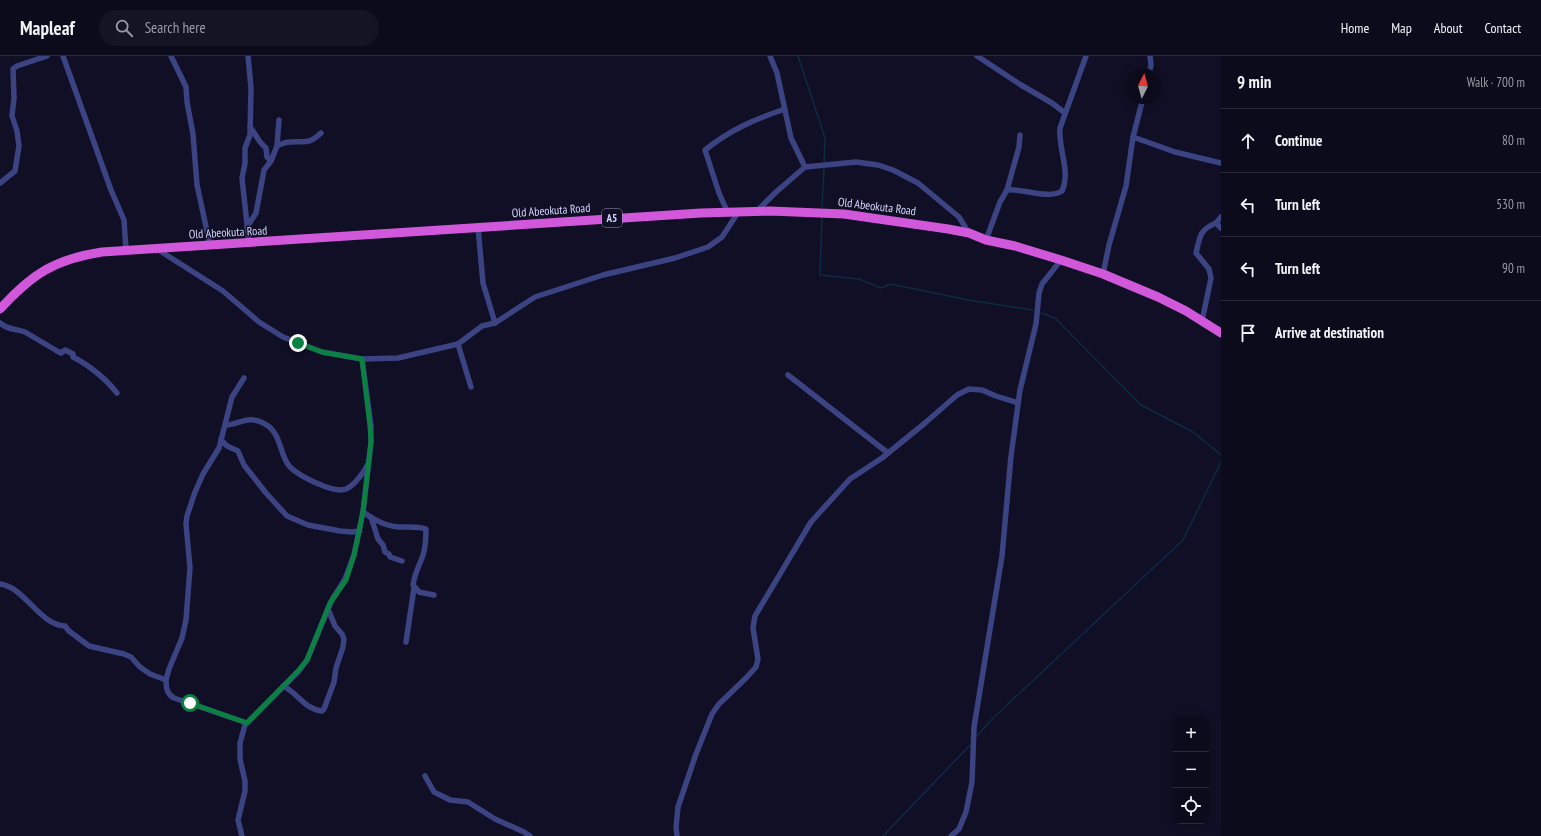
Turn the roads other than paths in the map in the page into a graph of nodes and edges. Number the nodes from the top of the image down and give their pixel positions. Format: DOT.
graph roads {
  1 [pos="47,56"];
  2 [pos="63,56"];
  3 [pos="171,56"];
  4 [pos="248,56"];
  5 [pos="770,56"];
  6 [pos="977,56"];
  7 [pos="1086,56"];
  8 [pos="1150,56"];
  9 [pos="984,58"];
  10 [pos="1150,68"];
  11 [pos="1141,104"];
  12 [pos="785,109"];
  13 [pos="1065,113"];
  14 [pos="279,120"];
  15 [pos="250,127"];
  16 [pos="321,133"];
  17 [pos="1020,135"];
  18 [pos="1133,137"];
  19 [pos="277,146"];
  20 [pos="270,161"];
  21 [pos="1221,163"];
  22 [pos="805,168"];
  23 [pos="0,183"];
  24 [pos="1007,190"];
  25 [pos="727,211"];
  26 [pos="739,211"];
  27 [pos="757,211"];
  28 [pos="1221,217"];
  29 [pos="1216,223"];
  30 [pos="247,227"];
  31 [pos="478,227"];
  32 [pos="1221,228"];
  33 [pos="969,233"];
  34 [pos="986,240"];
  35 [pos="248,243"];
  36 [pos="210,245"];
  37 [pos="155,248"];
  38 [pos="126,250"];
  39 [pos="1061,260"];
  40 [pos="1103,274"];
  41 [pos="0,309"];
  42 [pos="1202,321"];
  43 [pos="0,323"];
  44 [pos="495,323"];
  45 [pos="1221,334"];
  46 [pos="458,344"];
  47 [pos="362,359"];
  48 [pos="788,375"];
  49 [pos="244,378"];
  50 [pos="471,388"];
  51 [pos="117,393"];
  52 [pos="1018,402"];
  53 [pos="226,425"];
  54 [pos="222,440"];
  55 [pos="888,453"];
  56 [pos="370,460"];
  57 [pos="363,512"];
  58 [pos="371,517"];
  59 [pos="360,531"];
  60 [pos="402,561"];
  61 [pos="0,584"];
  62 [pos="414,588"];
  63 [pos="434,595"];
  64 [pos="328,609"];
  65 [pos="406,642"];
  66 [pos="166,680"];
  67 [pos="283,686"];
  68 [pos="247,723"];
  69 [pos="425,776"];
  70 [pos="242,836"];
  71 [pos="530,836"];
  72 [pos="677,836"];
  73 [pos="951,836"];
  1 -- 23 [label="street"];
  2 -- 38 [label="street"];
  3 -- 36 [label="street"];
  4 -- 15 [label="street"];
  5 -- 12 [label="street"];
  6 -- 9 [label="street"];
  7 -- 13 [label="street"];
  8 -- 10 [label="street"];
  9 -- 13 [label="street"];
  11 -- 18 [label="street"];
  12 -- 22 [label="street"];
  12 -- 25 [label="street"];
  13 -- 24 [label="street"];
  14 -- 19 [label="street"];
  15 -- 20 [label="street"];
  15 -- 30 [label="street"];
  16 -- 19 [label="street"];
  17 -- 24 [label="street"];
  18 -- 21 [label="street"];
  18 -- 40 [label="street"];
  19 -- 20 [label="street"];
  20 -- 30 [label="street"];
  22 -- 27 [label="street"];
  22 -- 33 [label="street"];
  24 -- 34 [label="street"];
  25 -- 26 [label="highway, Old Abeokuta Road / A5"];
  25 -- 31 [label="highway, Old Abeokuta Road / A5"];
  26 -- 27 [label="highway, Old Abeokuta Road / A5"];
  26 -- 44 [label="street"];
  27 -- 33 [label="highway, Old Abeokuta Road / A5"];
  28 -- 29 [label="street"];
  29 -- 32 [label="street"];
  29 -- 42 [label="street"];
  30 -- 35 [label="street"];
  31 -- 35 [label="highway, Old Abeokuta Road / A5"];
  31 -- 44 [label="street"];
  33 -- 34 [label="highway, Old Abeokuta Road / A5"];
  34 -- 39 [label="highway, Old Abeokuta Road / A5"];
  35 -- 36 [label="highway, Old Abeokuta Road / A5"];
  36 -- 37 [label="highway, Old Abeokuta Road / A5"];
  37 -- 38 [label="highway, Old Abeokuta Road / A5"];
  37 -- 47 [label="street"];
  38 -- 41 [label="highway, Old Abeokuta Road / A5"];
  39 -- 40 [label="highway, Old Abeokuta Road / A5"];
  39 -- 52 [label="street"];
  40 -- 42 [label="highway, Old Abeokuta Road / A5"];
  42 -- 45 [label="highway, Old Abeokuta Road / A5"];
  43 -- 51 [label="street"];
  44 -- 46 [label="street"];
  46 -- 47 [label="street"];
  46 -- 50 [label="street"];
  47 -- 56 [label="street"];
  48 -- 55 [label="street"];
  49 -- 53 [label="street"];
  52 -- 55 [label="street"];
  52 -- 73 [label="street"];
  53 -- 54 [label="street"];
  53 -- 56 [label="street"];
  54 -- 59 [label="street"];
  54 -- 66 [label="street"];
  55 -- 72 [label="street"];
  56 -- 57 [label="street"];
  57 -- 58 [label="street"];
  57 -- 59 [label="street"];
  58 -- 60 [label="street"];
  58 -- 62 [label="street"];
  59 -- 64 [label="street"];
  61 -- 66 [label="street"];
  62 -- 63 [label="street"];
  62 -- 65 [label="street"];
  64 -- 67 [label="street"];
  64 -- 67 [label="street"];
  66 -- 68 [label="street"];
  67 -- 68 [label="street"];
  68 -- 70 [label="street"];
  69 -- 71 [label="street"];
}
